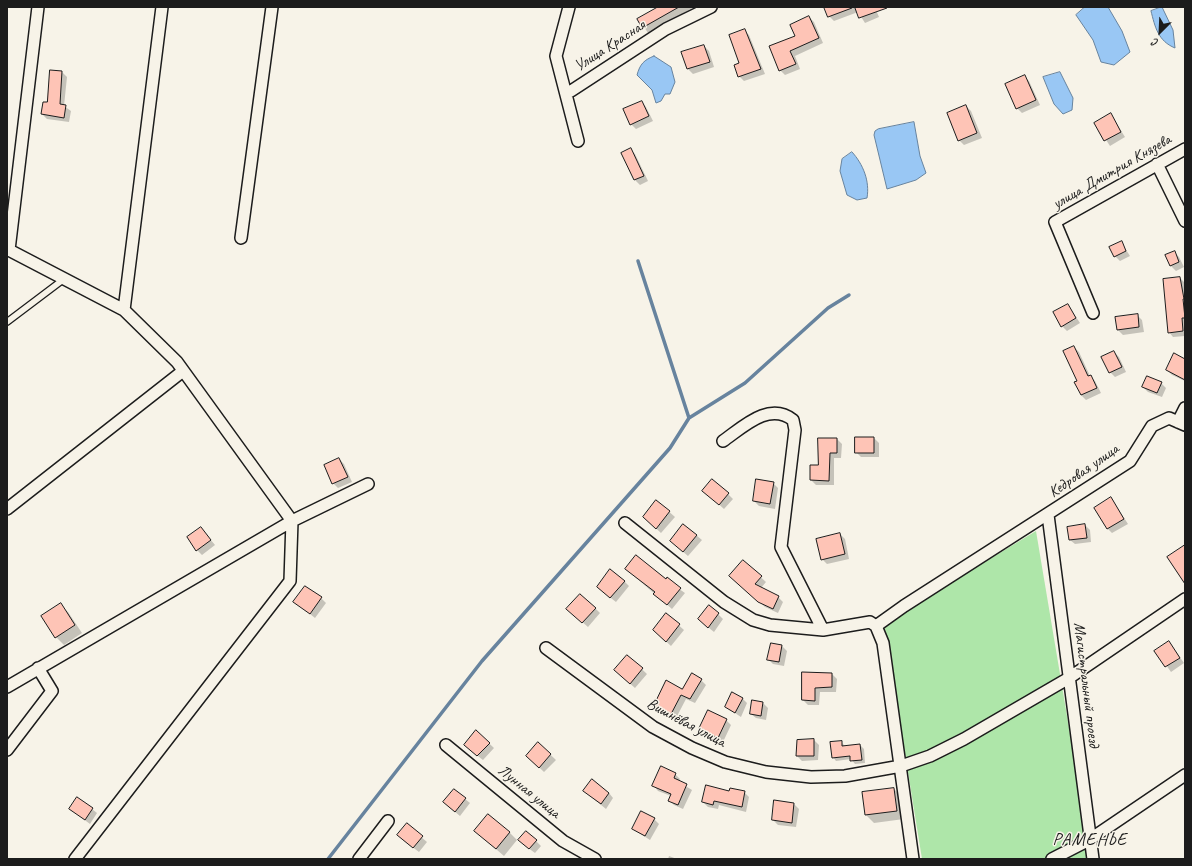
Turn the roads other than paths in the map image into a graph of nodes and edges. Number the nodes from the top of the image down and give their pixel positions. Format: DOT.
graph roads {
  1 [pos="38,7"];
  2 [pos="162,7"];
  3 [pos="272,7"];
  4 [pos="569,7"];
  5 [pos="711,7"];
  6 [pos="571,91"];
  7 [pos="578,141"];
  8 [pos="1185,148"];
  9 [pos="1157,164"];
  10 [pos="1185,221"];
  11 [pos="241,238"];
  12 [pos="8,250"];
  13 [pos="64,279"];
  14 [pos="124,310"];
  15 [pos="1093,313"];
  16 [pos="7,322"];
  17 [pos="183,371"];
  18 [pos="1185,408"];
  19 [pos="1178,422"];
  20 [pos="723,441"];
  21 [pos="368,484"];
  22 [pos="7,509"];
  23 [pos="1048,515"];
  24 [pos="292,521"];
  25 [pos="625,523"];
  26 [pos="1185,599"];
  27 [pos="876,626"];
  28 [pos="823,630"];
  29 [pos="546,648"];
  30 [pos="38,668"];
  31 [pos="1069,678"];
  32 [pos="7,687"];
  33 [pos="446,745"];
  34 [pos="7,750"];
  35 [pos="901,766"];
  36 [pos="1185,775"];
  37 [pos="388,821"];
  38 [pos="1089,840"];
  39 [pos="76,859"];
  40 [pos="359,859"];
  41 [pos="595,859"];
  42 [pos="913,859"];
  43 [pos="1052,859"];
  44 [pos="1093,859"];
  1 -- 12 [label="street"];
  2 -- 14 [label="street"];
  3 -- 11 [label="street"];
  4 -- 7 [label="street"];
  5 -- 6 [label="street, Улица Красная"];
  8 -- 9 [label="street, улица Дмитрия Князева"];
  9 -- 10 [label="street"];
  9 -- 15 [label="street, улица Дмитрия Князева"];
  12 -- 13 [label="street"];
  13 -- 14 [label="street"];
  13 -- 16 [label="lane"];
  14 -- 17 [label="street"];
  17 -- 22 [label="street"];
  17 -- 24 [label="street"];
  18 -- 19 [label="street"];
  19 -- 23 [label="street, Кедровая улица"];
  20 -- 28 [label="street"];
  21 -- 24 [label="street"];
  23 -- 27 [label="street, Кедровая улица"];
  23 -- 31 [label="street, Магистральный проезд"];
  24 -- 30 [label="street"];
  24 -- 39 [label="street"];
  25 -- 28 [label="street"];
  26 -- 31 [label="street"];
  27 -- 28 [label="street"];
  27 -- 35 [label="street"];
  29 -- 35 [label="street, Вишнёвая улица"];
  30 -- 32 [label="street"];
  30 -- 34 [label="street"];
  31 -- 35 [label="street, Вишнёвая улица"];
  31 -- 38 [label="street, Магистральный проезд"];
  33 -- 41 [label="street, Лунная улица"];
  35 -- 42 [label="street"];
  36 -- 38 [label="street"];
  37 -- 40 [label="street"];
  38 -- 43 [label="street"];
  38 -- 44 [label="street, Магистральный проезд"];
}
